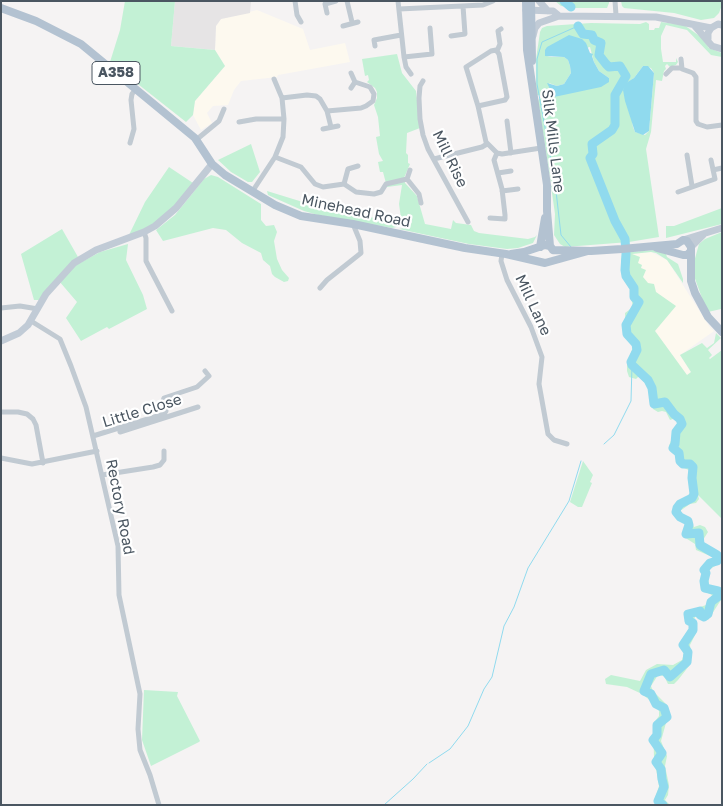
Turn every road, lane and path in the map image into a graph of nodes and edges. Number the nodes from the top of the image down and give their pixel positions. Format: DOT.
graph roads {
  1 [pos="295,1"];
  2 [pos="336,1"];
  3 [pos="347,1"];
  4 [pos="398,1"];
  5 [pos="493,1"];
  6 [pos="526,1"];
  7 [pos="532,1"];
  8 [pos="539,1"];
  9 [pos="615,1"];
  10 [pos="452,4"];
  11 [pos="463,6"];
  12 [pos="1,8"];
  13 [pos="399,9"];
  14 [pos="548,11"];
  15 [pos="327,13"];
  16 [pos="528,14"];
  17 [pos="616,15"];
  18 [pos="559,16"];
  19 [pos="547,19"];
  20 [pos="301,22"];
  21 [pos="718,24"];
  22 [pos="694,25"];
  23 [pos="343,26"];
  24 [pos="501,28"];
  25 [pos="433,31"];
  26 [pos="401,35"];
  27 [pos="451,36"];
  28 [pos="532,38"];
  29 [pos="708,39"];
  30 [pos="374,40"];
  31 [pos="722,49"];
  32 [pos="497,51"];
  33 [pos="404,57"];
  34 [pos="681,59"];
  35 [pos="680,68"];
  36 [pos="352,73"];
  37 [pos="411,74"];
  38 [pos="666,74"];
  39 [pos="531,75"];
  40 [pos="274,78"];
  41 [pos="424,81"];
  42 [pos="355,82"];
  43 [pos="351,88"];
  44 [pos="135,90"];
  45 [pos="282,98"];
  46 [pos="478,106"];
  47 [pos="224,109"];
  48 [pos="327,111"];
  49 [pos="284,119"];
  50 [pos="251,120"];
  51 [pos="507,121"];
  52 [pos="239,122"];
  53 [pos="722,125"];
  54 [pos="253,126"];
  55 [pos="338,126"];
  56 [pos="331,127"];
  57 [pos="323,129"];
  58 [pos="196,140"];
  59 [pos="130,142"];
  60 [pos="487,144"];
  61 [pos="541,148"];
  62 [pos="497,153"];
  63 [pos="511,153"];
  64 [pos="687,155"];
  65 [pos="276,156"];
  66 [pos="434,159"];
  67 [pos="711,160"];
  68 [pos="212,164"];
  69 [pos="358,166"];
  70 [pos="722,168"];
  71 [pos="410,170"];
  72 [pos="713,170"];
  73 [pos="511,171"];
  74 [pos="498,173"];
  75 [pos="407,179"];
  76 [pos="344,184"];
  77 [pos="692,186"];
  78 [pos="518,189"];
  79 [pos="502,191"];
  80 [pos="252,192"];
  81 [pos="425,192"];
  82 [pos="678,192"];
  83 [pos="419,194"];
  84 [pos="421,203"];
  85 [pos="547,211"];
  86 [pos="490,218"];
  87 [pos="504,219"];
  88 [pos="458,220"];
  89 [pos="512,221"];
  90 [pos="353,224"];
  91 [pos="722,228"];
  92 [pos="144,232"];
  93 [pos="703,235"];
  94 [pos="680,242"];
  95 [pos="653,246"];
  96 [pos="539,247"];
  97 [pos="552,248"];
  98 [pos="588,251"];
  99 [pos="686,252"];
  100 [pos="504,254"];
  101 [pos="538,260"];
  102 [pos="551,261"];
  103 [pos="320,288"];
  104 [pos="1,308"];
  105 [pos="38,309"];
  106 [pos="172,311"];
  107 [pos="32,321"];
  108 [pos="722,332"];
  109 [pos="1,340"];
  110 [pos="204,371"];
  111 [pos="6,404"];
  112 [pos="198,407"];
  113 [pos="4,411"];
  114 [pos="35,412"];
  115 [pos="31,417"];
  116 [pos="93,438"];
  117 [pos="567,444"];
  118 [pos="97,451"];
  119 [pos="164,451"];
  120 [pos="1,458"];
  121 [pos="43,462"];
  122 [pos="102,475"];
  123 [pos="159,805"];
  1 -- 20 [label="street"];
  2 -- 15 [label="street"];
  3 -- 23 [label="street"];
  4 -- 13 [label="street"];
  5 -- 11 [label="street"];
  6 -- 16 [label="main road, Silk Mills Lane"];
  7 -- 16 [label="main road, Silk Mills Lane"];
  8 -- 14 [label="street"];
  9 -- 17 [label="street"];
  10 -- 11 [label="street"];
  10 -- 13 [label="street"];
  11 -- 27 [label="street"];
  12 -- 44 [label="main road, A358"];
  13 -- 26 [label="street"];
  14 -- 16 [label="street"];
  14 -- 18 [label="street"];
  16 -- 19 [label="street"];
  16 -- 28 [label="main road, Silk Mills Lane"];
  16 -- 39 [label="main road, Silk Mills Lane"];
  17 -- 18 [label="street"];
  17 -- 22 [label="street"];
  18 -- 19 [label="street"];
  19 -- 28 [label="street"];
  21 -- 22 [label="street"];
  21 -- 29 [label="street"];
  22 -- 29 [label="street"];
  24 -- 32 [label="street"];
  25 -- 33 [label="street"];
  26 -- 30 [label="street"];
  26 -- 33 [label="street"];
  28 -- 39 [label="main road, Silk Mills Lane"];
  29 -- 31 [label="street"];
  32 -- 46 [label="street"];
  32 -- 46 [label="street"];
  33 -- 37 [label="street"];
  34 -- 35 [label="street"];
  35 -- 38 [label="street"];
  35 -- 53 [label="street"];
  36 -- 42 [label="street"];
  39 -- 61 [label="main road, Silk Mills Lane"];
  40 -- 45 [label="street"];
  41 -- 66 [label="street, Mill Rise"];
  42 -- 43 [label="street"];
  42 -- 48 [label="street"];
  44 -- 58 [label="main road, A358"];
  44 -- 59 [label="street"];
  45 -- 48 [label="street"];
  45 -- 49 [label="street"];
  46 -- 60 [label="street"];
  47 -- 58 [label="street"];
  48 -- 56 [label="street"];
  49 -- 50 [label="street"];
  49 -- 65 [label="street"];
  50 -- 52 [label="street"];
  50 -- 54 [label="street"];
  51 -- 63 [label="street"];
  55 -- 56 [label="street"];
  56 -- 57 [label="street"];
  58 -- 68 [label="main road, A358"];
  60 -- 62 [label="street"];
  60 -- 66 [label="street"];
  61 -- 63 [label="street"];
  61 -- 85 [label="main road, Silk Mills Lane"];
  62 -- 63 [label="street"];
  62 -- 74 [label="street"];
  64 -- 77 [label="street"];
  65 -- 76 [label="street"];
  65 -- 80 [label="street"];
  66 -- 88 [label="street, Mill Rise"];
  67 -- 72 [label="street"];
  68 -- 80 [label="main road, Minehead Road / A358"];
  68 -- 92 [label="street"];
  69 -- 76 [label="street"];
  70 -- 72 [label="street"];
  71 -- 75 [label="street"];
  72 -- 77 [label="street"];
  73 -- 74 [label="street"];
  74 -- 79 [label="street"];
  75 -- 76 [label="street"];
  75 -- 83 [label="street"];
  77 -- 82 [label="street"];
  78 -- 79 [label="street"];
  79 -- 87 [label="street"];
  80 -- 90 [label="main road, Minehead Road / A358"];
  81 -- 83 [label="street"];
  83 -- 84 [label="street"];
  85 -- 96 [label="main road, Silk Mills Lane"];
  85 -- 97 [label="main road, Silk Mills Lane"];
  86 -- 87 [label="street"];
  87 -- 89 [label="street"];
  90 -- 100 [label="main road, Minehead Road / A358"];
  90 -- 103 [label="street"];
  91 -- 93 [label="street"];
  92 -- 105 [label="street"];
  92 -- 106 [label="street"];
  93 -- 94 [label="street"];
  93 -- 99 [label="street"];
  94 -- 95 [label="main road, A358"];
  94 -- 99 [label="main road"];
  94 -- 99 [label="main road"];
  95 -- 98 [label="main road, A358"];
  95 -- 99 [label="main road, A358"];
  96 -- 97 [label="main road, A358"];
  96 -- 100 [label="main road, Minehead Road / A358"];
  96 -- 101 [label="main road"];
  97 -- 98 [label="main road, A358"];
  97 -- 102 [label="main road"];
  98 -- 102 [label="main road, A358"];
  99 -- 108 [label="main road"];
  100 -- 101 [label="main road, Minehead Road / A358"];
  100 -- 117 [label="street, Mill Lane"];
  101 -- 102 [label="main road, A358"];
  104 -- 105 [label="street"];
  105 -- 107 [label="street"];
  107 -- 109 [label="street"];
  107 -- 116 [label="street, Rectory Road"];
  110 -- 116 [label="street"];
  111 -- 113 [label="street"];
  112 -- 116 [label="street, Little Close"];
  113 -- 115 [label="street"];
  114 -- 115 [label="street"];
  115 -- 121 [label="street"];
  116 -- 118 [label="street, Rectory Road"];
  118 -- 121 [label="street"];
  118 -- 122 [label="street, Rectory Road"];
  119 -- 122 [label="street"];
  120 -- 121 [label="street"];
  122 -- 123 [label="street, Rectory Road"];
}
